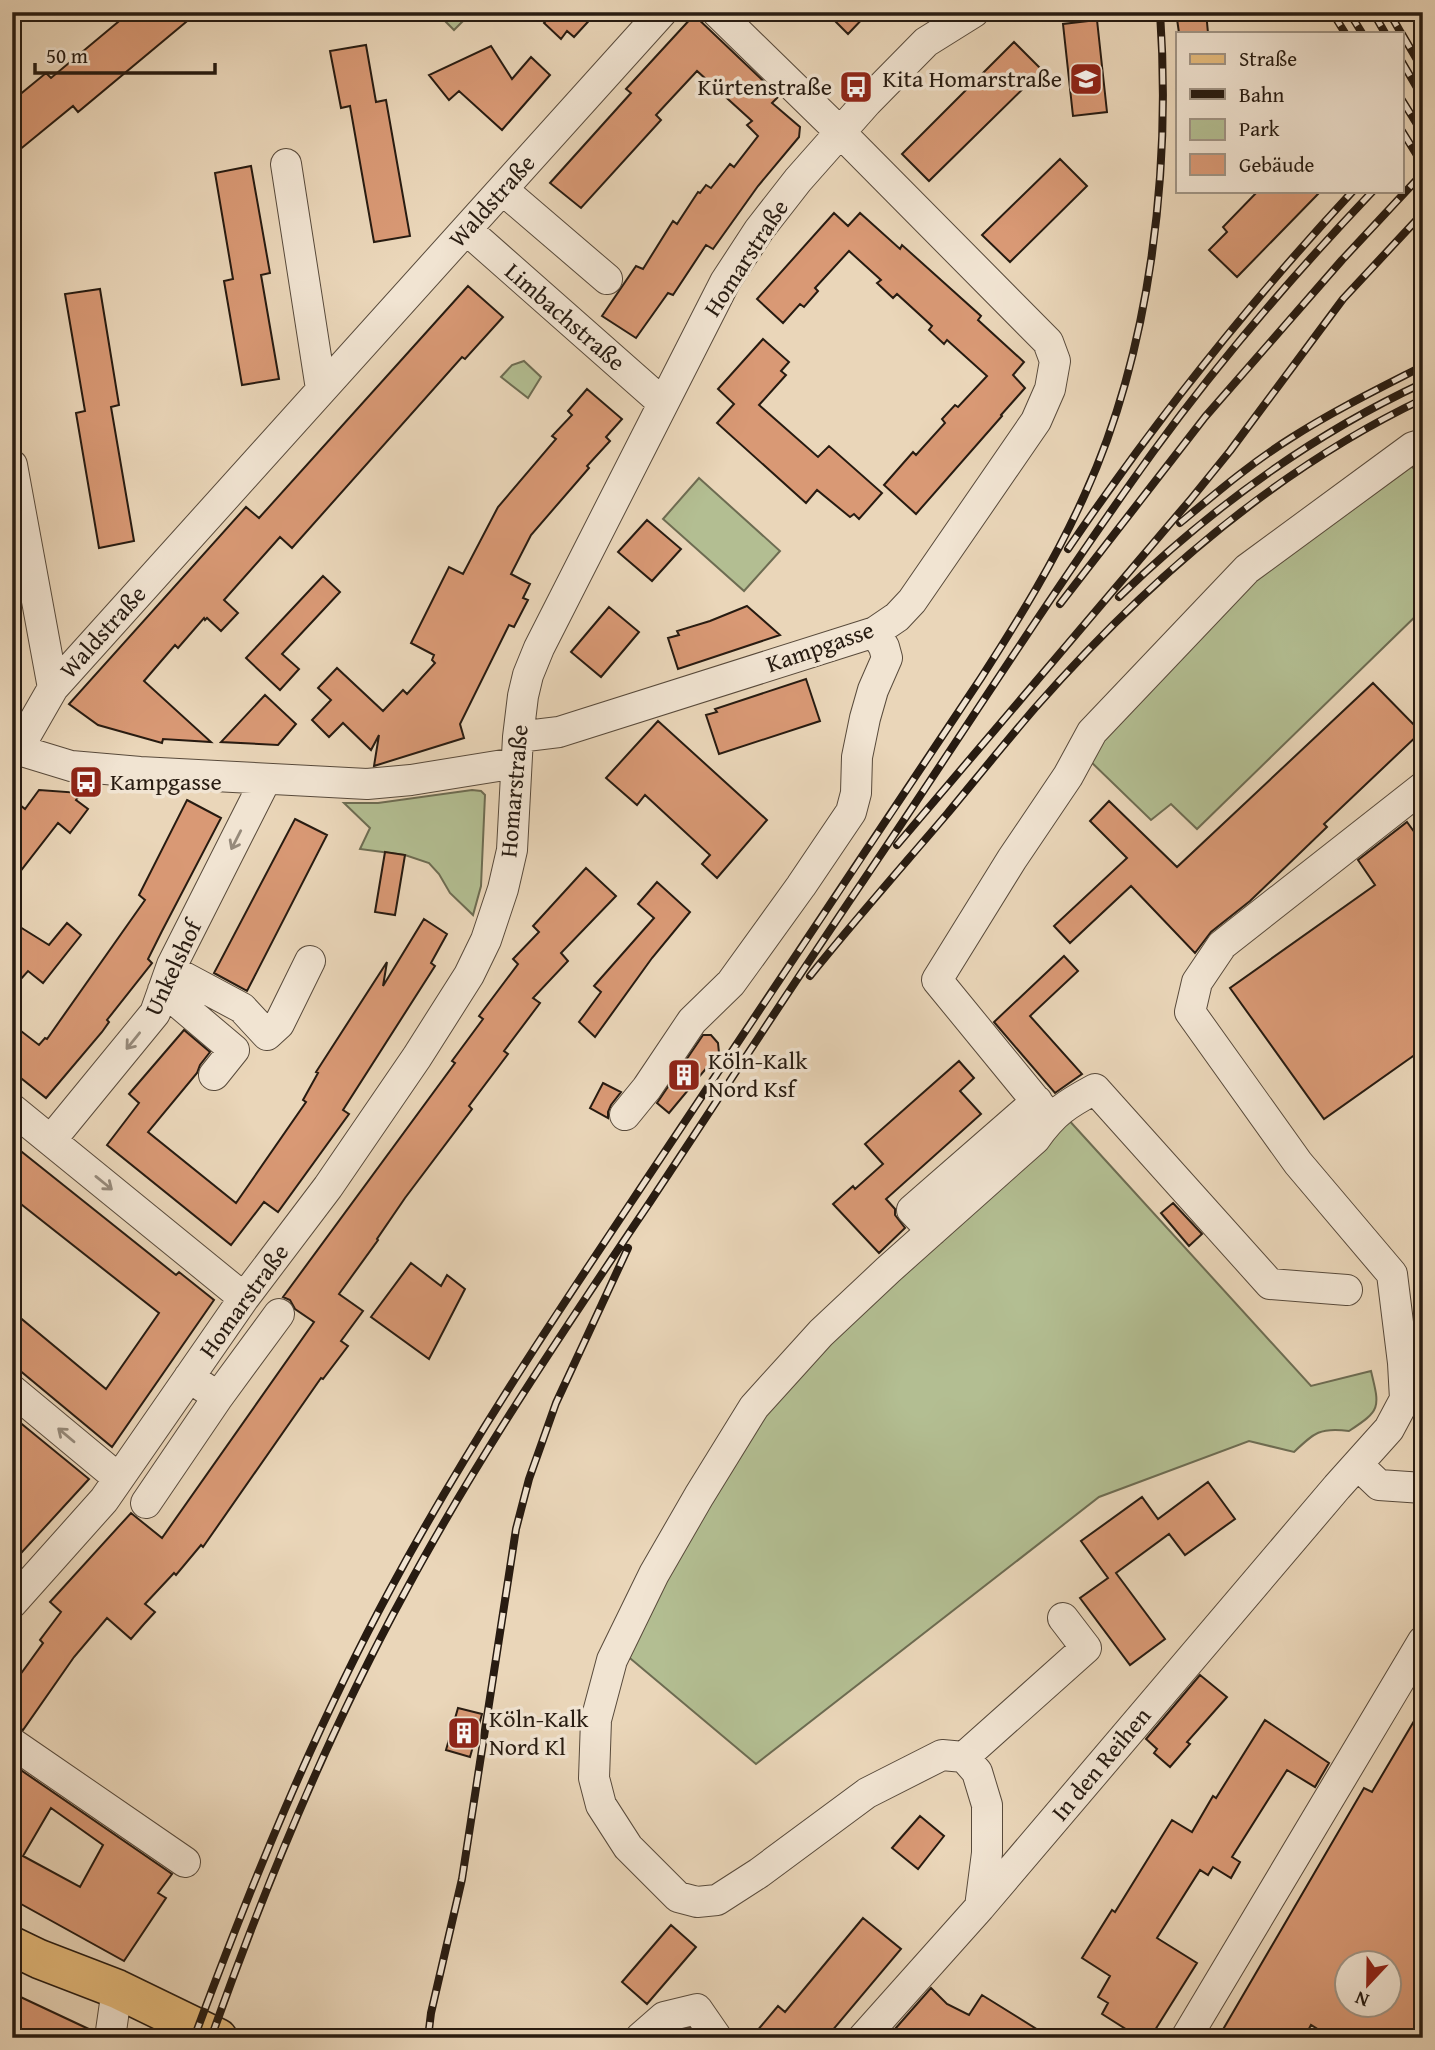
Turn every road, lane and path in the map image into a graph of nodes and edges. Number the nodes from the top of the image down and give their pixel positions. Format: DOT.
graph roads {
  1 [pos="662,12"];
  2 [pos="718,12"];
  3 [pos="974,12"];
  4 [pos="840,132"];
  5 [pos="286,164"];
  6 [pos="503,190"];
  7 [pos="467,230"];
  8 [pos="607,279"];
  9 [pos="321,389"];
  10 [pos="663,403"];
  11 [pos="1423,444"];
  12 [pos="12,465"];
  13 [pos="874,632"];
  14 [pos="53,688"];
  15 [pos="15,748"];
  16 [pos="517,750"];
  17 [pos="266,779"];
  18 [pos="1423,788"];
  19 [pos="310,961"];
  20 [pos="167,981"];
  21 [pos="214,1075"];
  22 [pos="12,1109"];
  23 [pos="1043,1110"];
  24 [pos="625,1115"];
  25 [pos="51,1140"];
  26 [pos="1347,1290"];
  27 [pos="244,1298"];
  28 [pos="279,1314"];
  29 [pos="189,1377"];
  30 [pos="12,1391"];
  31 [pos="1414,1391"];
  32 [pos="218,1397"];
  33 [pos="1358,1465"];
  34 [pos="118,1478"];
  35 [pos="1423,1488"];
  36 [pos="146,1503"];
  37 [pos="12,1603"];
  38 [pos="1063,1618"];
  39 [pos="1423,1641"];
  40 [pos="12,1743"];
  41 [pos="964,1758"];
  42 [pos="185,1862"];
  43 [pos="980,1907"];
  44 [pos="12,1946"];
  45 [pos="117,1989"];
  46 [pos="110,2038"];
  47 [pos="218,2038"];
  48 [pos="640,2038"];
  49 [pos="718,2038"];
  50 [pos="863,2038"];
  51 [pos="1186,2038"];
  1 -- 6 [label="street, Waldstraße"];
  2 -- 4 [label="street"];
  3 -- 4 [label="street, Homarstraße"];
  4 -- 10 [label="street, Homarstraße"];
  4 -- 13 [label="street, Kampgasse"];
  5 -- 9 [label="street"];
  6 -- 7 [label="street, Waldstraße"];
  6 -- 8 [label="street"];
  7 -- 9 [label="street, Waldstraße"];
  7 -- 10 [label="street, Limbachstraße"];
  9 -- 14 [label="street, Waldstraße"];
  10 -- 16 [label="street, Homarstraße"];
  11 -- 23 [label="street"];
  12 -- 14 [label="street, Waldstraße"];
  13 -- 16 [label="street, Kampgasse"];
  13 -- 24 [label="street"];
  14 -- 15 [label="street, Waldstraße"];
  15 -- 17 [label="street, Kampgasse"];
  16 -- 17 [label="street, Kampgasse"];
  16 -- 27 [label="street, Homarstraße"];
  17 -- 20 [label="street, Unkelshof, one-way"];
  18 -- 31 [label="street"];
  19 -- 20 [label="street"];
  20 -- 21 [label="street"];
  20 -- 25 [label="street, Unkelshof, one-way"];
  22 -- 25 [label="street"];
  23 -- 26 [label="street"];
  23 -- 41 [label="street"];
  25 -- 27 [label="street, one-way"];
  27 -- 29 [label="street, Homarstraße"];
  28 -- 32 [label="street"];
  29 -- 32 [label="street"];
  29 -- 34 [label="street, Homarstraße"];
  34 -- 30 [label="street, one-way"];
  31 -- 33 [label="street, In den Reihen"];
  32 -- 36 [label="street"];
  33 -- 35 [label="street"];
  33 -- 43 [label="street, In den Reihen"];
  34 -- 37 [label="street, Homarstraße"];
  38 -- 41 [label="street"];
  39 -- 51 [label="street"];
  40 -- 42 [label="street"];
  41 -- 43 [label="street"];
  43 -- 50 [label="street, In den Reihen"];
  44 -- 45 [label="main road"];
  45 -- 46 [label="street"];
  45 -- 47 [label="main road"];
  48 -- 49 [label="street"];
}
